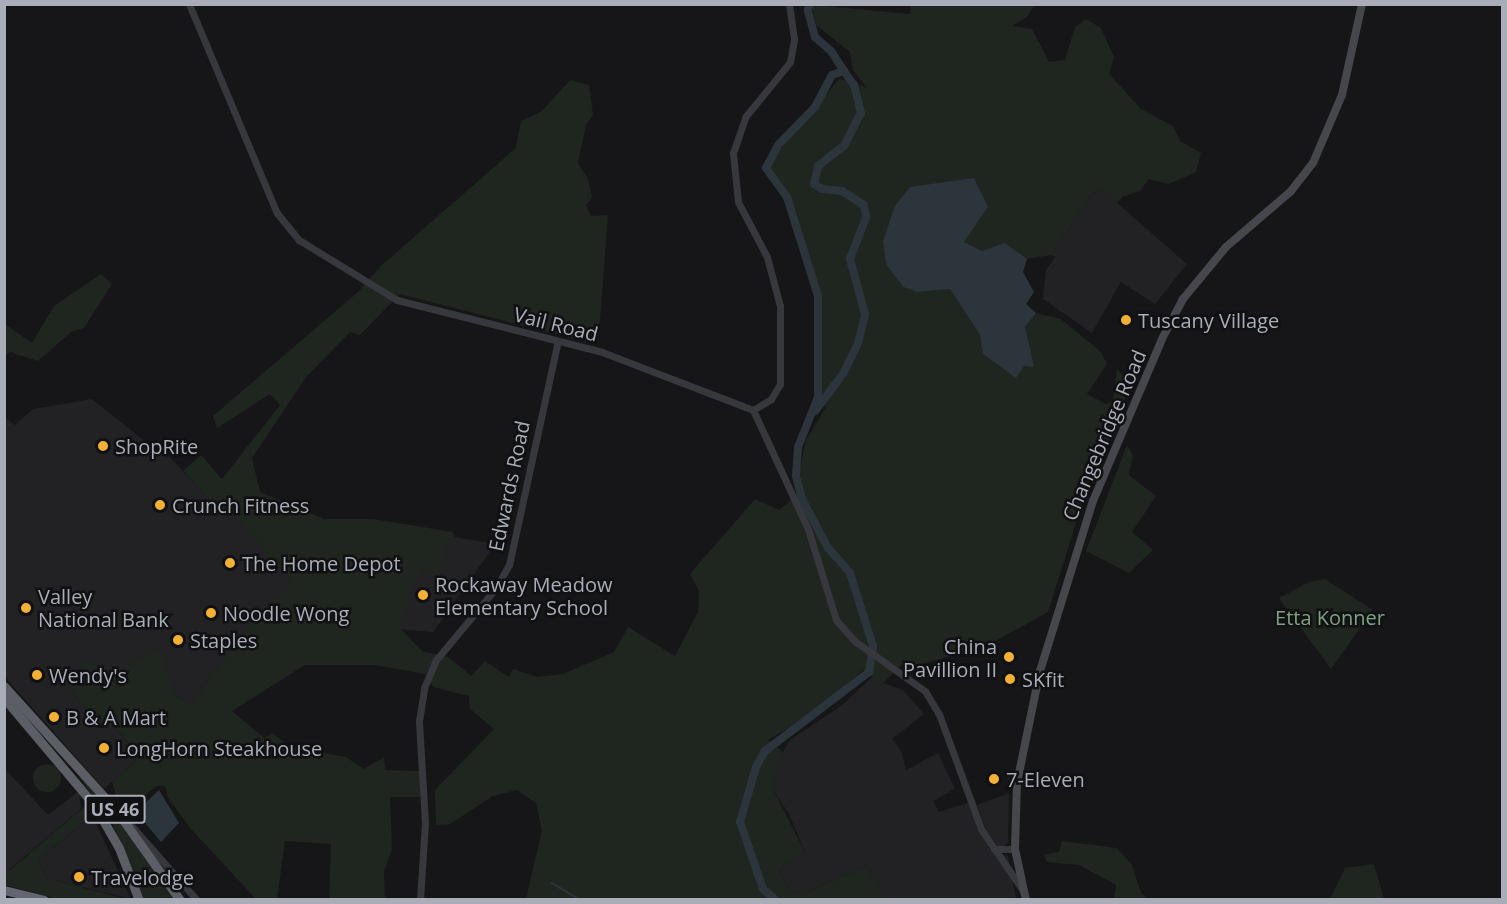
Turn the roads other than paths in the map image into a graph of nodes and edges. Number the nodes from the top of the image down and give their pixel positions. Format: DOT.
graph roads {
  1 [pos="189,4"];
  2 [pos="789,4"];
  3 [pos="1362,4"];
  4 [pos="558,341"];
  5 [pos="753,410"];
  6 [pos="4,686"];
  7 [pos="4,698"];
  8 [pos="56,750"];
  9 [pos="116,810"];
  10 [pos="994,849"];
  11 [pos="1015,849"];
  12 [pos="1017,858"];
  13 [pos="999,859"];
  14 [pos="4,890"];
  15 [pos="1025,896"];
  16 [pos="39,899"];
  17 [pos="139,900"];
  18 [pos="180,900"];
  19 [pos="197,900"];
  20 [pos="420,900"];
  1 -- 4 [label="street, Vail Road"];
  2 -- 5 [label="street"];
  3 -- 11 [label="main road, Changebridge Road"];
  4 -- 5 [label="street, Vail Road"];
  4 -- 20 [label="street, Edwards Road"];
  5 -- 10 [label="street"];
  6 -- 8 [label="highway, US 46"];
  7 -- 8 [label="highway, US 46"];
  8 -- 9 [label="highway, US 46"];
  8 -- 17 [label="highway, US 46"];
  9 -- 18 [label="highway, US 46"];
  9 -- 19 [label="street"];
  10 -- 11 [label="street"];
  10 -- 13 [label="street"];
  11 -- 12 [label="main road, Changebridge Road"];
  12 -- 13 [label="street"];
  12 -- 15 [label="main road, Changebridge Road"];
  13 -- 15 [label="street"];
  14 -- 16 [label="highway"];
}
